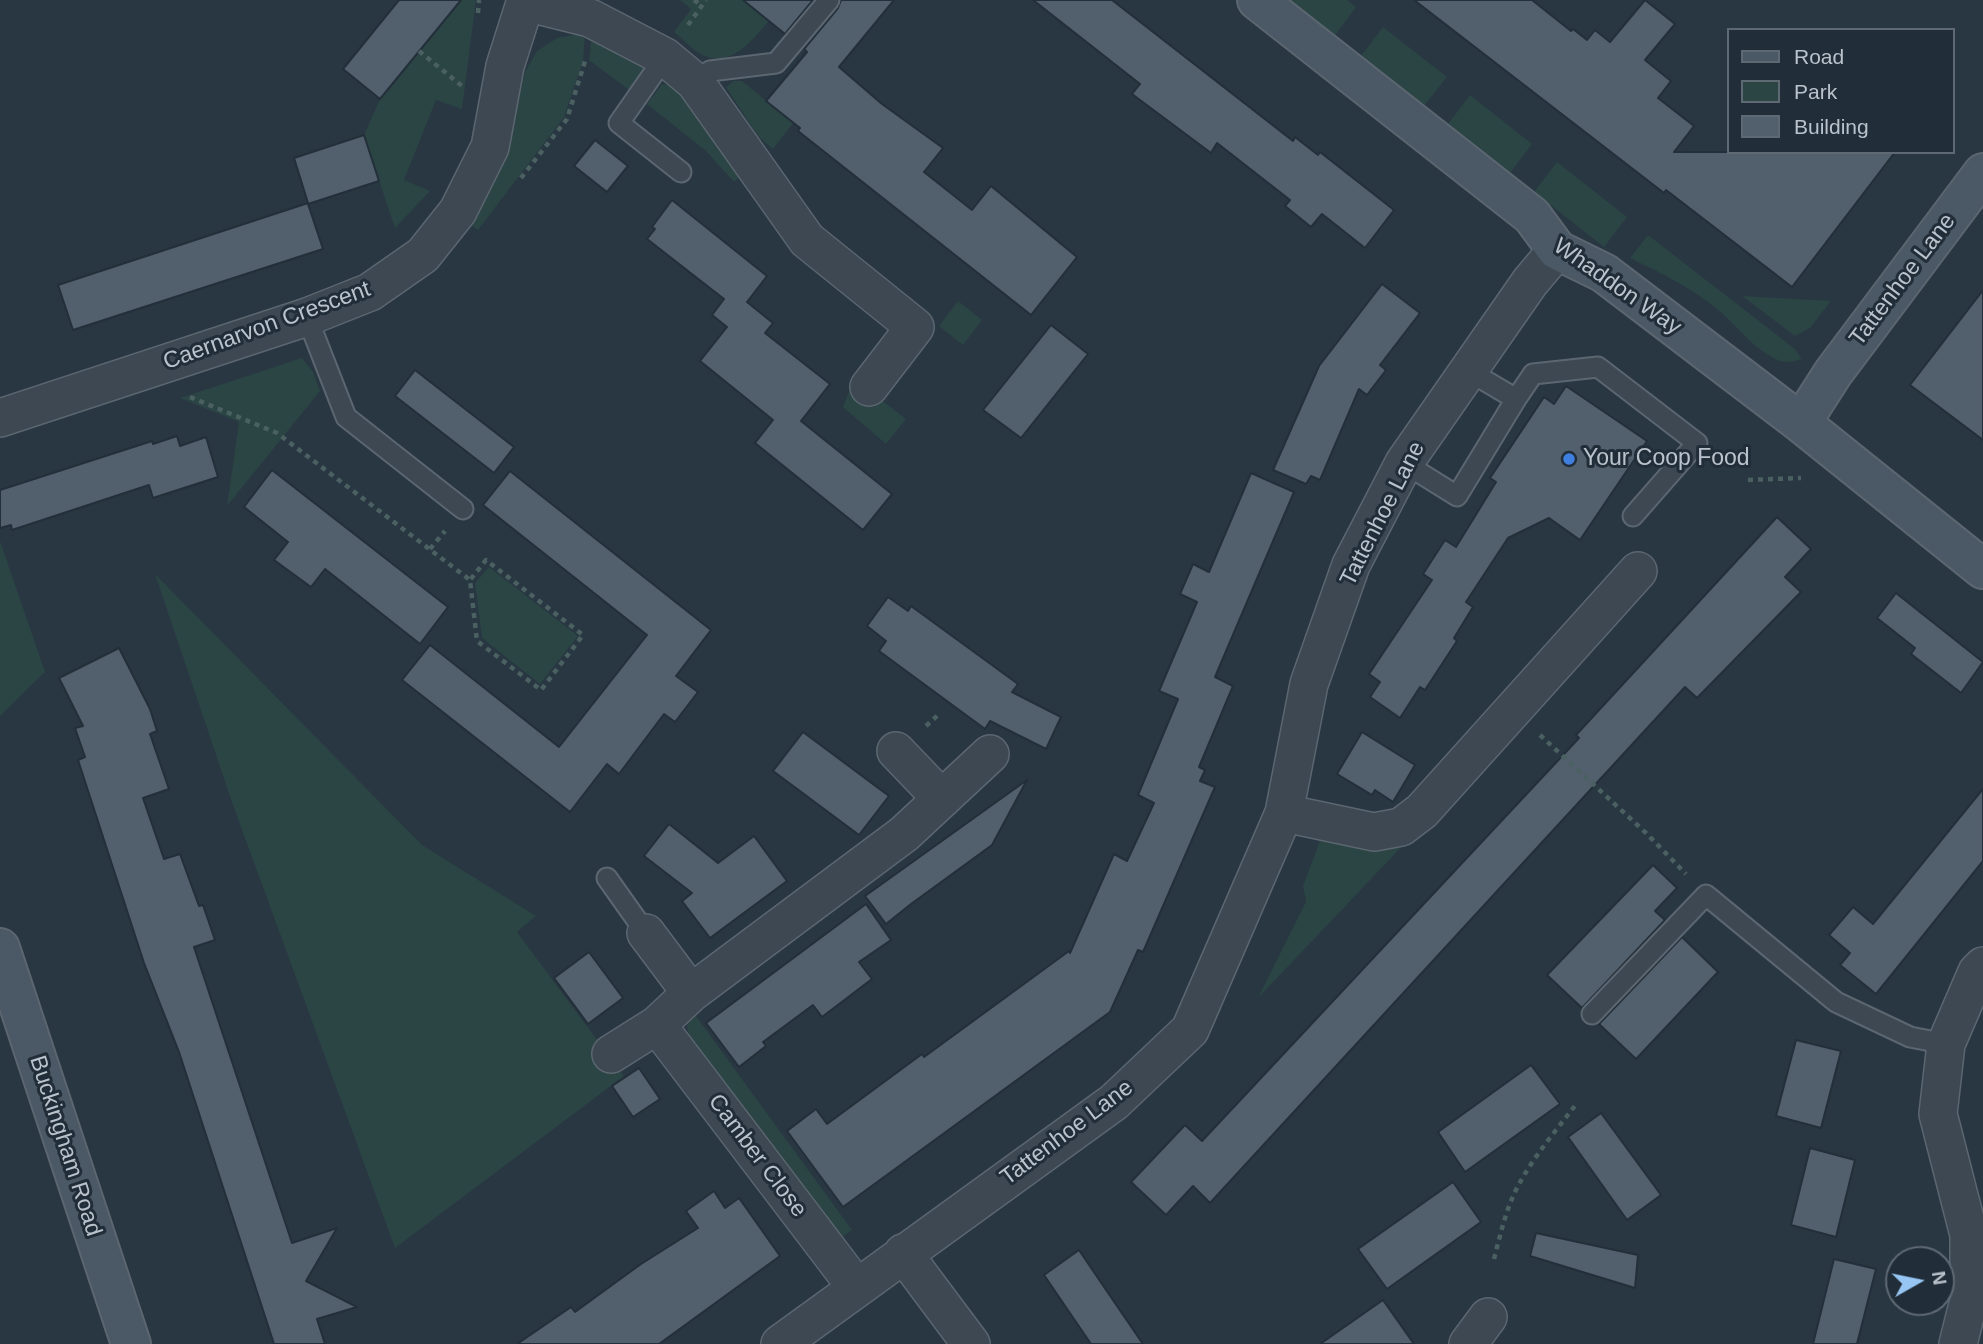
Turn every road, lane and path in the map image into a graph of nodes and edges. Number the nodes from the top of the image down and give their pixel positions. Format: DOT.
graph roads {
  1 [pos="479,0"];
  2 [pos="694,0"];
  3 [pos="829,0"];
  4 [pos="1257,0"];
  5 [pos="526,1"];
  6 [pos="702,6"];
  7 [pos="476,26"];
  8 [pos="419,51"];
  9 [pos="665,57"];
  10 [pos="695,82"];
  11 [pos="468,91"];
  12 [pos="681,172"];
  13 [pos="1983,173"];
  14 [pos="1557,250"];
  15 [pos="307,317"];
  16 [pos="1467,370"];
  17 [pos="869,387"];
  18 [pos="181,394"];
  19 [pos="1516,399"];
  20 [pos="0,418"];
  21 [pos="1801,423"];
  22 [pos="1404,463"];
  23 [pos="1801,478"];
  24 [pos="1748,480"];
  25 [pos="463,509"];
  26 [pos="1633,516"];
  27 [pos="1983,569"];
  28 [pos="1638,572"];
  29 [pos="470,580"];
  30 [pos="1535,731"];
  31 [pos="896,751"];
  32 [pos="990,754"];
  33 [pos="942,799"];
  34 [pos="1284,813"];
  35 [pos="607,878"];
  36 [pos="1706,895"];
  37 [pos="646,933"];
  38 [pos="0,948"];
  39 [pos="1983,966"];
  40 [pos="691,993"];
  41 [pos="1592,1014"];
  42 [pos="657,1025"];
  43 [pos="1946,1044"];
  44 [pos="611,1054"];
  45 [pos="1577,1103"];
  46 [pos="903,1253"];
  47 [pos="1494,1259"];
  48 [pos="858,1287"];
  49 [pos="131,1344"];
  50 [pos="780,1344"];
  51 [pos="971,1344"];
  52 [pos="1958,1344"];
  1 -- 7 [label="path"];
  2 -- 6 [label="path"];
  3 -- 10 [label="lane"];
  4 -- 14 [label="street, Whaddon Way"];
  5 -- 9 [label="street, Caernarvon Crescent"];
  5 -- 15 [label="street, Caernarvon Crescent"];
  8 -- 11 [label="path"];
  9 -- 10 [label="street, Caernarvon Crescent"];
  9 -- 12 [label="lane"];
  10 -- 17 [label="street, Caernarvon Crescent"];
  13 -- 21 [label="street, Tattenhoe Lane"];
  14 -- 16 [label="street, Tattenhoe Lane"];
  14 -- 21 [label="street, Whaddon Way"];
  15 -- 20 [label="street, Caernarvon Crescent"];
  15 -- 25 [label="lane"];
  16 -- 19 [label="lane"];
  16 -- 22 [label="street, Tattenhoe Lane"];
  18 -- 29 [label="path, Caernarvon Crescent"];
  19 -- 22 [label="lane"];
  19 -- 26 [label="lane"];
  21 -- 27 [label="street, Whaddon Way"];
  22 -- 34 [label="street, Tattenhoe Lane"];
  23 -- 24 [label="path"];
  28 -- 34 [label="street"];
  29 -- 29 [label="path"];
  30 -- 36 [label="path"];
  31 -- 33 [label="street"];
  32 -- 33 [label="street"];
  33 -- 40 [label="street"];
  34 -- 46 [label="street, Tattenhoe Lane"];
  35 -- 37 [label="lane"];
  36 -- 41 [label="lane"];
  36 -- 43 [label="lane"];
  37 -- 40 [label="street"];
  38 -- 49 [label="street, Buckingham Road"];
  39 -- 43 [label="street"];
  40 -- 42 [label="street"];
  42 -- 44 [label="street"];
  42 -- 48 [label="street, Camber Close"];
  43 -- 52 [label="street"];
  45 -- 47 [label="path"];
  46 -- 48 [label="street, Tattenhoe Lane"];
  46 -- 51 [label="street"];
  48 -- 50 [label="street, Tattenhoe Lane"];
}
